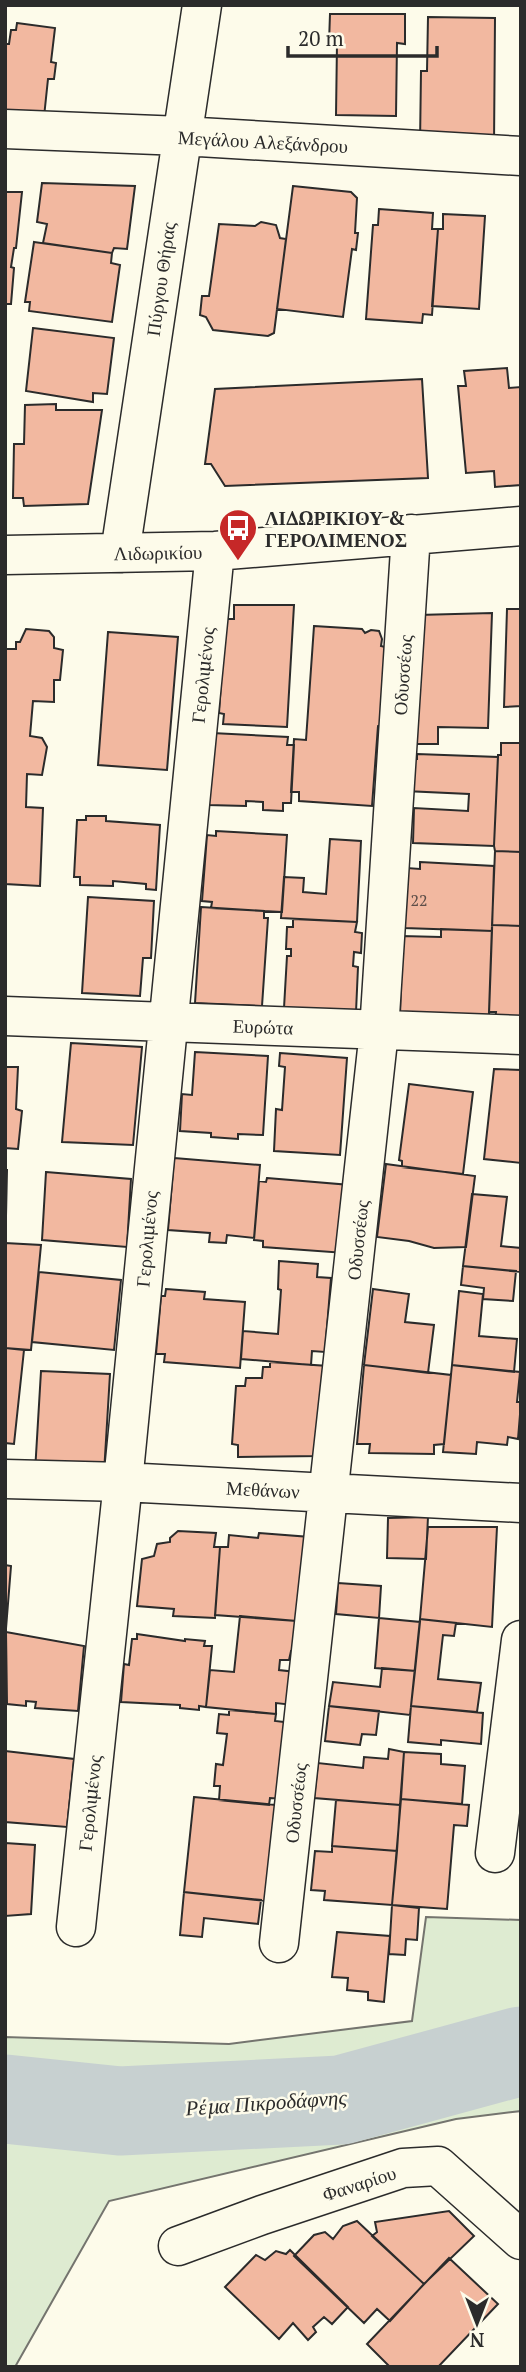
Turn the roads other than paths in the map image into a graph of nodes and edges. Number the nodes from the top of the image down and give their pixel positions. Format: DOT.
graph roads {
  1 [pos="202,5"];
  2 [pos="5,129"];
  3 [pos="181,136"];
  4 [pos="521,156"];
  5 [pos="521,526"];
  6 [pos="411,534"];
  7 [pos="215,551"];
  8 [pos="120,553"];
  9 [pos="5,555"];
  10 [pos="5,1016"];
  11 [pos="167,1022"];
  12 [pos="379,1031"];
  13 [pos="521,1035"];
  14 [pos="5,1479"];
  15 [pos="123,1482"];
  16 [pos="330,1492"];
  17 [pos="521,1503"];
  18 [pos="521,1640"];
  19 [pos="495,1853"];
  20 [pos="76,1927"];
  21 [pos="279,1943"];
  22 [pos="521,2240"];
  23 [pos="178,2246"];
  1 -- 3 [label="street, Πύργου Θήρας"];
  2 -- 3 [label="street, Μεγάλου Αλεξάνδρου"];
  3 -- 4 [label="street, Μεγάλου Αλεξάνδρου"];
  3 -- 8 [label="street, Πύργου Θήρας"];
  5 -- 6 [label="street, Λιδωρικίου"];
  6 -- 7 [label="street, Λιδωρικίου"];
  6 -- 12 [label="street, Οδυσσέως"];
  7 -- 8 [label="street, Λιδωρικίου"];
  7 -- 11 [label="street, Γερολιμένος"];
  8 -- 9 [label="street, Λιδωρικίου"];
  10 -- 11 [label="street, Ευρώτα"];
  11 -- 12 [label="street, Ευρώτα"];
  11 -- 15 [label="street, Γερολιμένος"];
  12 -- 13 [label="street, Ευρώτα"];
  12 -- 16 [label="street, Οδυσσέως"];
  14 -- 15 [label="street, Μεθάνων"];
  15 -- 16 [label="street, Μεθάνων"];
  15 -- 20 [label="street, Γερολιμένος"];
  16 -- 17 [label="street, Μεθάνων"];
  16 -- 21 [label="street, Οδυσσέως"];
  18 -- 19 [label="street"];
  22 -- 23 [label="street, Φαναρίου"];
}
